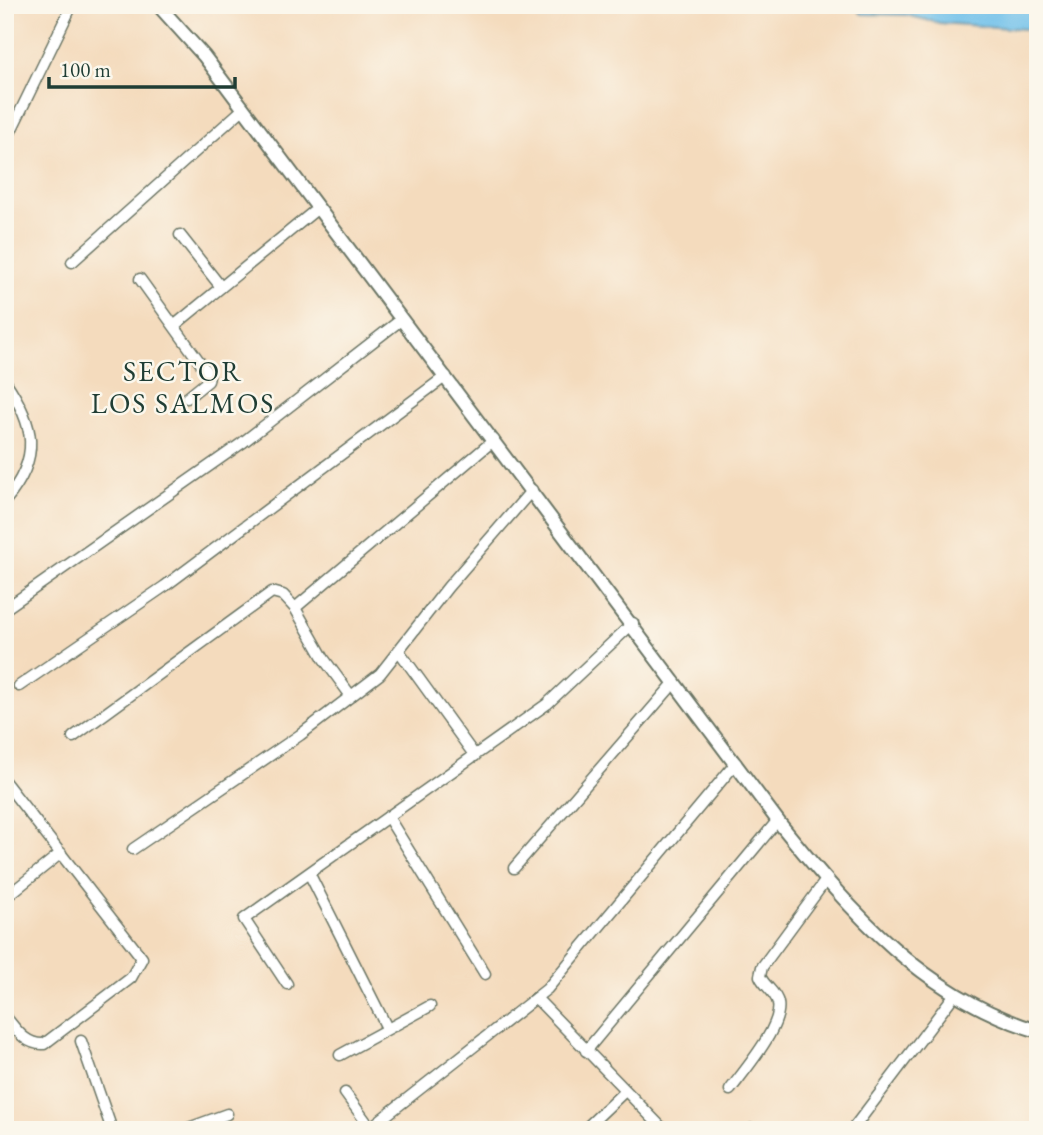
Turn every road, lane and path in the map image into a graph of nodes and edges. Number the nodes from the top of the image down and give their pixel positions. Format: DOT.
graph roads {
  1 [pos="72,5"];
  2 [pos="158,5"];
  3 [pos="243,109"];
  4 [pos="5,143"];
  5 [pos="318,208"];
  6 [pos="180,235"];
  7 [pos="72,262"];
  8 [pos="141,279"];
  9 [pos="221,287"];
  10 [pos="402,319"];
  11 [pos="175,325"];
  12 [pos="446,376"];
  13 [pos="5,381"];
  14 [pos="187,398"];
  15 [pos="494,440"];
  16 [pos="532,490"];
  17 [pos="5,500"];
  18 [pos="295,608"];
  19 [pos="5,609"];
  20 [pos="633,623"];
  21 [pos="399,651"];
  22 [pos="675,681"];
  23 [pos="19,686"];
  24 [pos="351,696"];
  25 [pos="73,737"];
  26 [pos="475,756"];
  27 [pos="736,763"];
  28 [pos="5,782"];
  29 [pos="388,817"];
  30 [pos="778,820"];
  31 [pos="133,849"];
  32 [pos="61,852"];
  33 [pos="514,868"];
  34 [pos="310,875"];
  35 [pos="826,880"];
  36 [pos="5,898"];
  37 [pos="485,974"];
  38 [pos="287,984"];
  39 [pos="956,994"];
  40 [pos="536,998"];
  41 [pos="430,1006"];
  42 [pos="5,1016"];
  43 [pos="387,1028"];
  44 [pos="1038,1031"];
  45 [pos="80,1041"];
  46 [pos="586,1051"];
  47 [pos="340,1055"];
  48 [pos="730,1090"];
  49 [pos="625,1091"];
  50 [pos="345,1093"];
  51 [pos="227,1114"];
  52 [pos="371,1129"];
  53 [pos="112,1130"];
  54 [pos="183,1130"];
  55 [pos="584,1130"];
  56 [pos="664,1130"];
  57 [pos="852,1130"];
  1 -- 4 [label="street"];
  2 -- 3 [label="street"];
  3 -- 5 [label="street"];
  3 -- 7 [label="street"];
  5 -- 9 [label="street"];
  5 -- 10 [label="street"];
  6 -- 9 [label="street"];
  8 -- 11 [label="street"];
  9 -- 11 [label="street"];
  10 -- 12 [label="street"];
  10 -- 19 [label="street"];
  11 -- 14 [label="street"];
  12 -- 15 [label="street"];
  12 -- 23 [label="street"];
  13 -- 17 [label="street"];
  15 -- 16 [label="street"];
  15 -- 18 [label="street"];
  16 -- 20 [label="street"];
  16 -- 21 [label="street"];
  18 -- 24 [label="street"];
  18 -- 25 [label="street"];
  20 -- 22 [label="street"];
  20 -- 26 [label="street"];
  21 -- 24 [label="street"];
  21 -- 26 [label="street"];
  22 -- 27 [label="street"];
  22 -- 33 [label="street"];
  24 -- 31 [label="street"];
  26 -- 29 [label="street"];
  27 -- 30 [label="street"];
  27 -- 40 [label="street"];
  28 -- 32 [label="street"];
  29 -- 34 [label="street"];
  29 -- 37 [label="street"];
  30 -- 35 [label="street"];
  30 -- 46 [label="street"];
  32 -- 36 [label="street"];
  32 -- 42 [label="street"];
  34 -- 38 [label="street"];
  34 -- 43 [label="street"];
  35 -- 39 [label="street"];
  35 -- 48 [label="street"];
  39 -- 44 [label="street"];
  39 -- 57 [label="street"];
  40 -- 46 [label="street"];
  40 -- 52 [label="street"];
  41 -- 43 [label="street"];
  43 -- 47 [label="street"];
  45 -- 53 [label="street"];
  46 -- 49 [label="street"];
  49 -- 55 [label="street"];
  49 -- 56 [label="street"];
  50 -- 52 [label="street"];
  51 -- 54 [label="street"];
}
